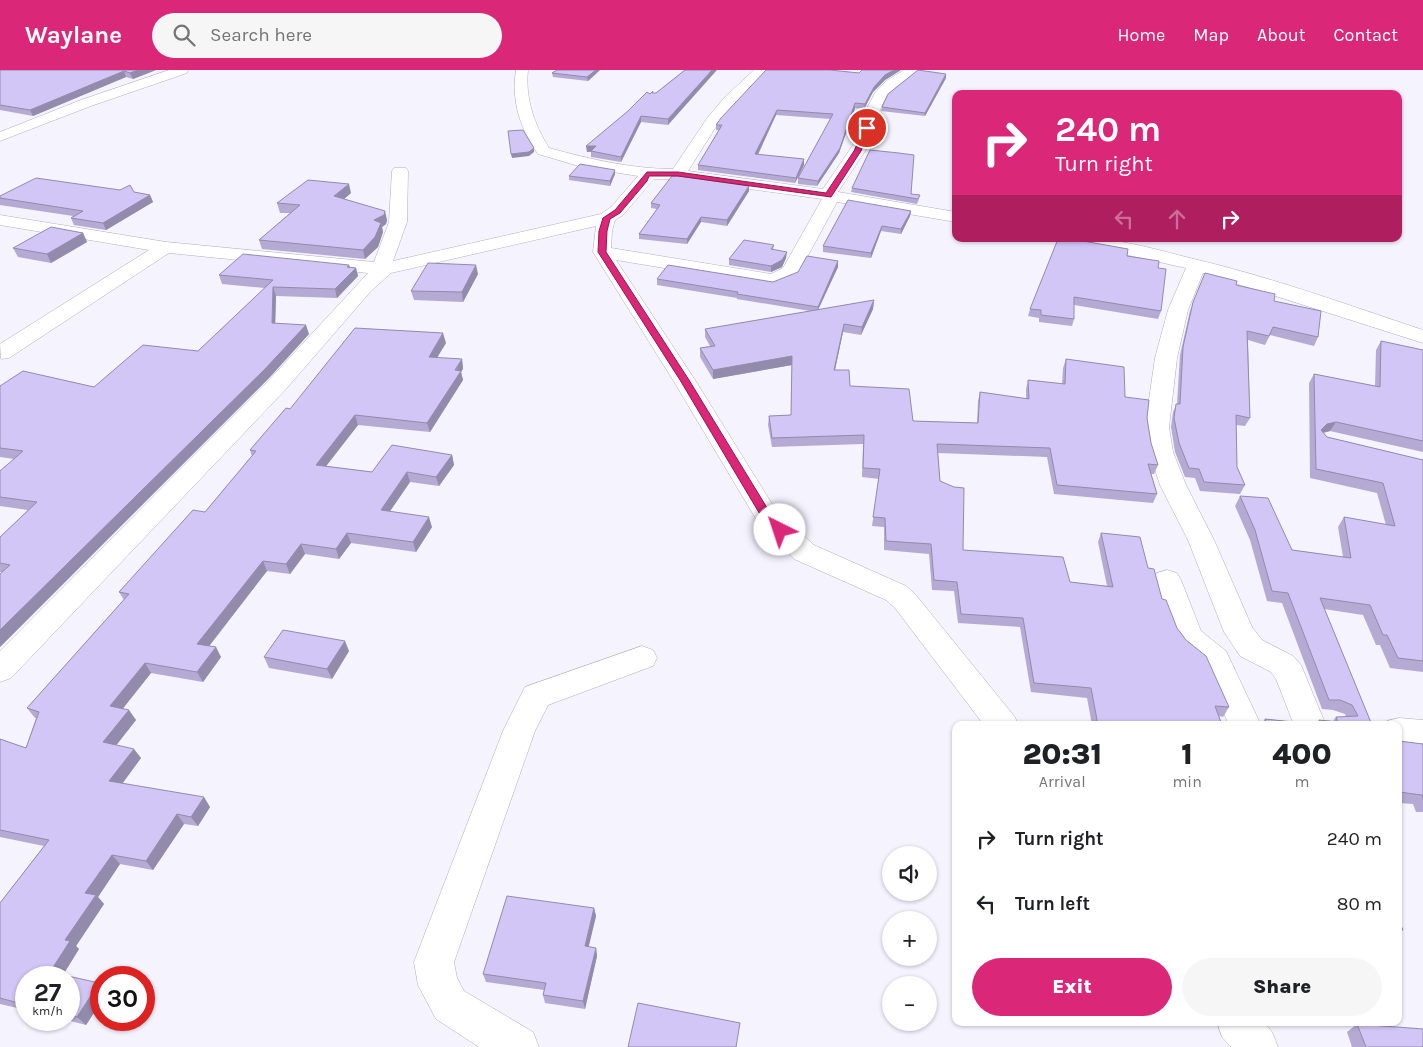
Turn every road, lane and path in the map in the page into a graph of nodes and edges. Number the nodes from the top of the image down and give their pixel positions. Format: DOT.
graph roads {
  1 [pos="182,70"];
  2 [pos="522,70"];
  3 [pos="762,70"];
  4 [pos="913,70"];
  5 [pos="0,137"];
  6 [pos="400,171"];
  7 [pos="647,174"];
  8 [pos="678,174"];
  9 [pos="830,196"];
  10 [pos="952,216"];
  11 [pos="607,218"];
  12 [pos="0,220"];
  13 [pos="1097,242"];
  14 [pos="166,246"];
  15 [pos="602,252"];
  16 [pos="1197,265"];
  17 [pos="391,267"];
  18 [pos="1423,337"];
  19 [pos="1,352"];
  20 [pos="1167,580"];
  21 [pos="642,658"];
  22 [pos="0,670"];
  23 [pos="1000,721"];
  24 [pos="1278,721"];
  25 [pos="1282,721"];
  26 [pos="1402,731"];
  27 [pos="1423,733"];
  28 [pos="1240,1026"];
  29 [pos="518,1047"];
  30 [pos="1257,1047"];
  1 -- 5 [label="street"];
  2 -- 7 [label="street"];
  3 -- 8 [label="street"];
  4 -- 9 [label="street"];
  6 -- 17 [label="street"];
  7 -- 8 [label="street"];
  7 -- 11 [label="street"];
  8 -- 9 [label="street"];
  9 -- 10 [label="street"];
  9 -- 15 [label="street"];
  11 -- 15 [label="street"];
  11 -- 17 [label="street"];
  12 -- 14 [label="street"];
  13 -- 16 [label="street"];
  14 -- 17 [label="street"];
  14 -- 19 [label="street"];
  15 -- 23 [label="street"];
  16 -- 18 [label="street"];
  16 -- 25 [label="street"];
  17 -- 22 [label="street"];
  20 -- 24 [label="street"];
  21 -- 29 [label="street"];
  26 -- 27 [label="street"];
  28 -- 30 [label="street"];
}
